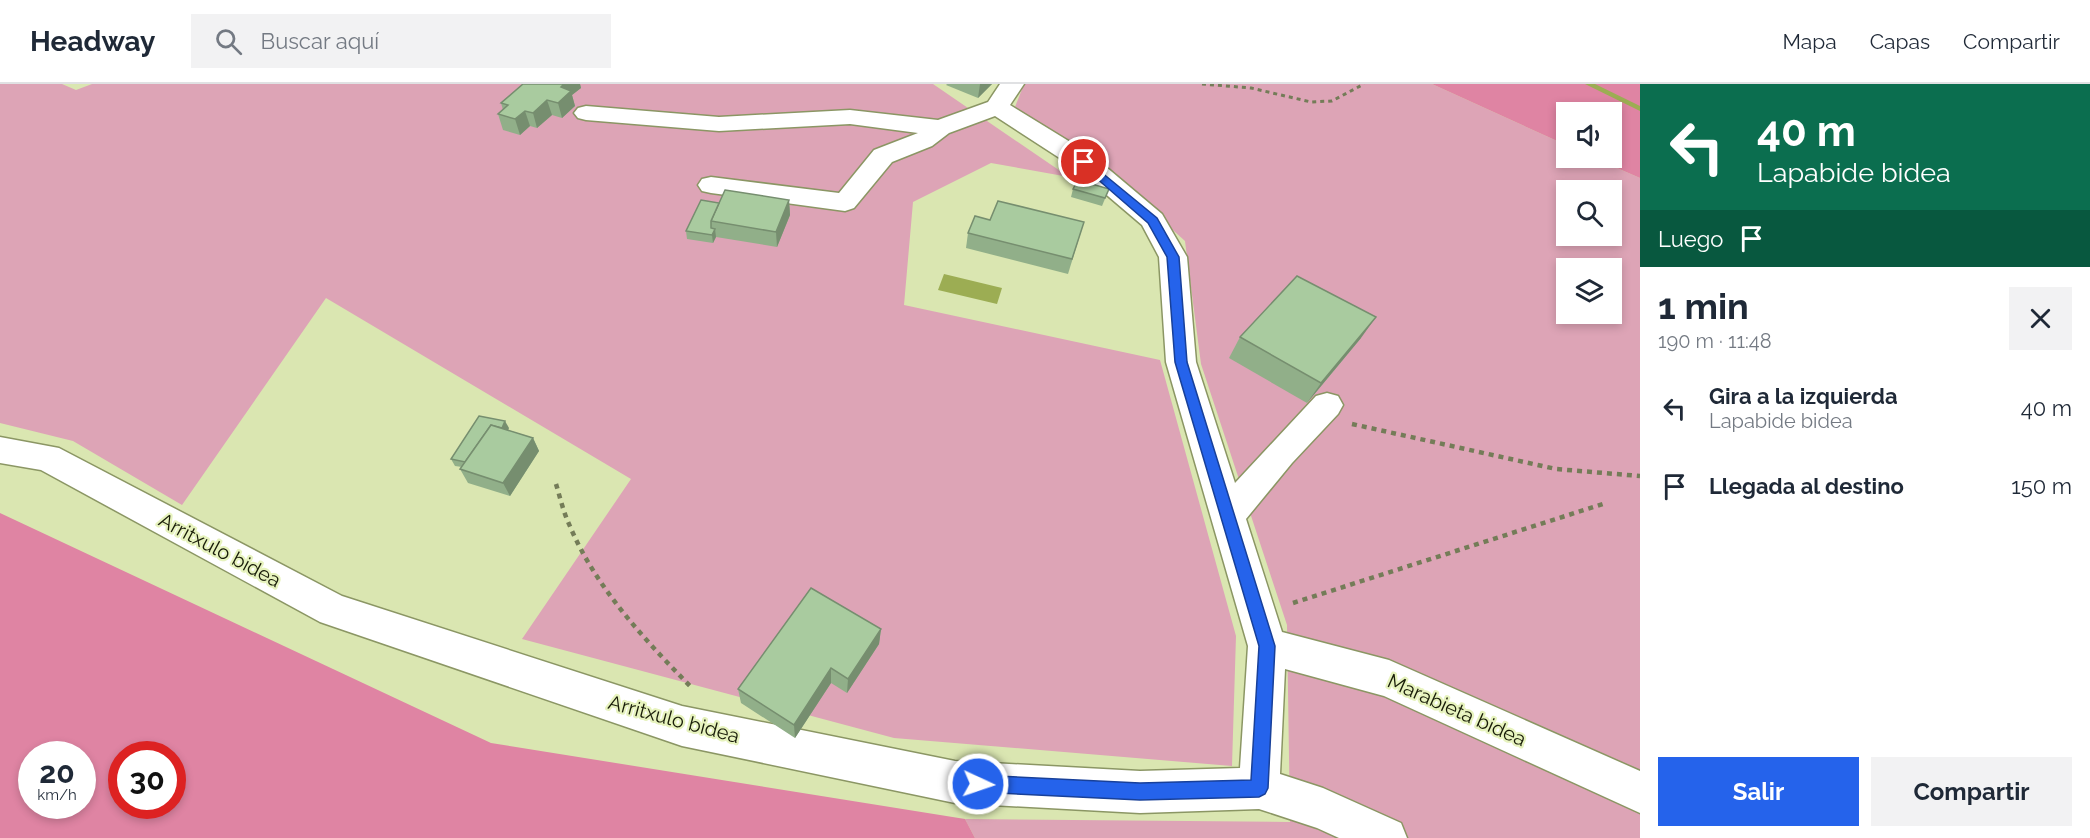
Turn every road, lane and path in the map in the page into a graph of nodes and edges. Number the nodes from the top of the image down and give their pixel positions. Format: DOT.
graph roads {
  1 [pos="1202,84"];
  2 [pos="1364,84"];
  3 [pos="1005,95"];
  4 [pos="586,113"];
  5 [pos="940,128"];
  6 [pos="711,185"];
  7 [pos="1322,411"];
  8 [pos="0,450"];
  9 [pos="1640,476"];
  10 [pos="556,484"];
  11 [pos="1606,503"];
  12 [pos="1228,515"];
  13 [pos="1262,630"];
  14 [pos="693,689"];
  15 [pos="1259,788"];
  16 [pos="1640,792"];
  17 [pos="1386,838"];
  1 -- 2 [label="path"];
  3 -- 5 [label="street"];
  3 -- 12 [label="street"];
  4 -- 5 [label="street"];
  5 -- 6 [label="street"];
  7 -- 9 [label="path"];
  7 -- 12 [label="street"];
  8 -- 15 [label="street, Arritxulo bidea"];
  10 -- 14 [label="path"];
  11 -- 13 [label="path"];
  12 -- 13 [label="street"];
  13 -- 15 [label="street"];
  13 -- 16 [label="street, Marabieta bidea"];
  15 -- 17 [label="street, Arritxulo bidea"];
}
